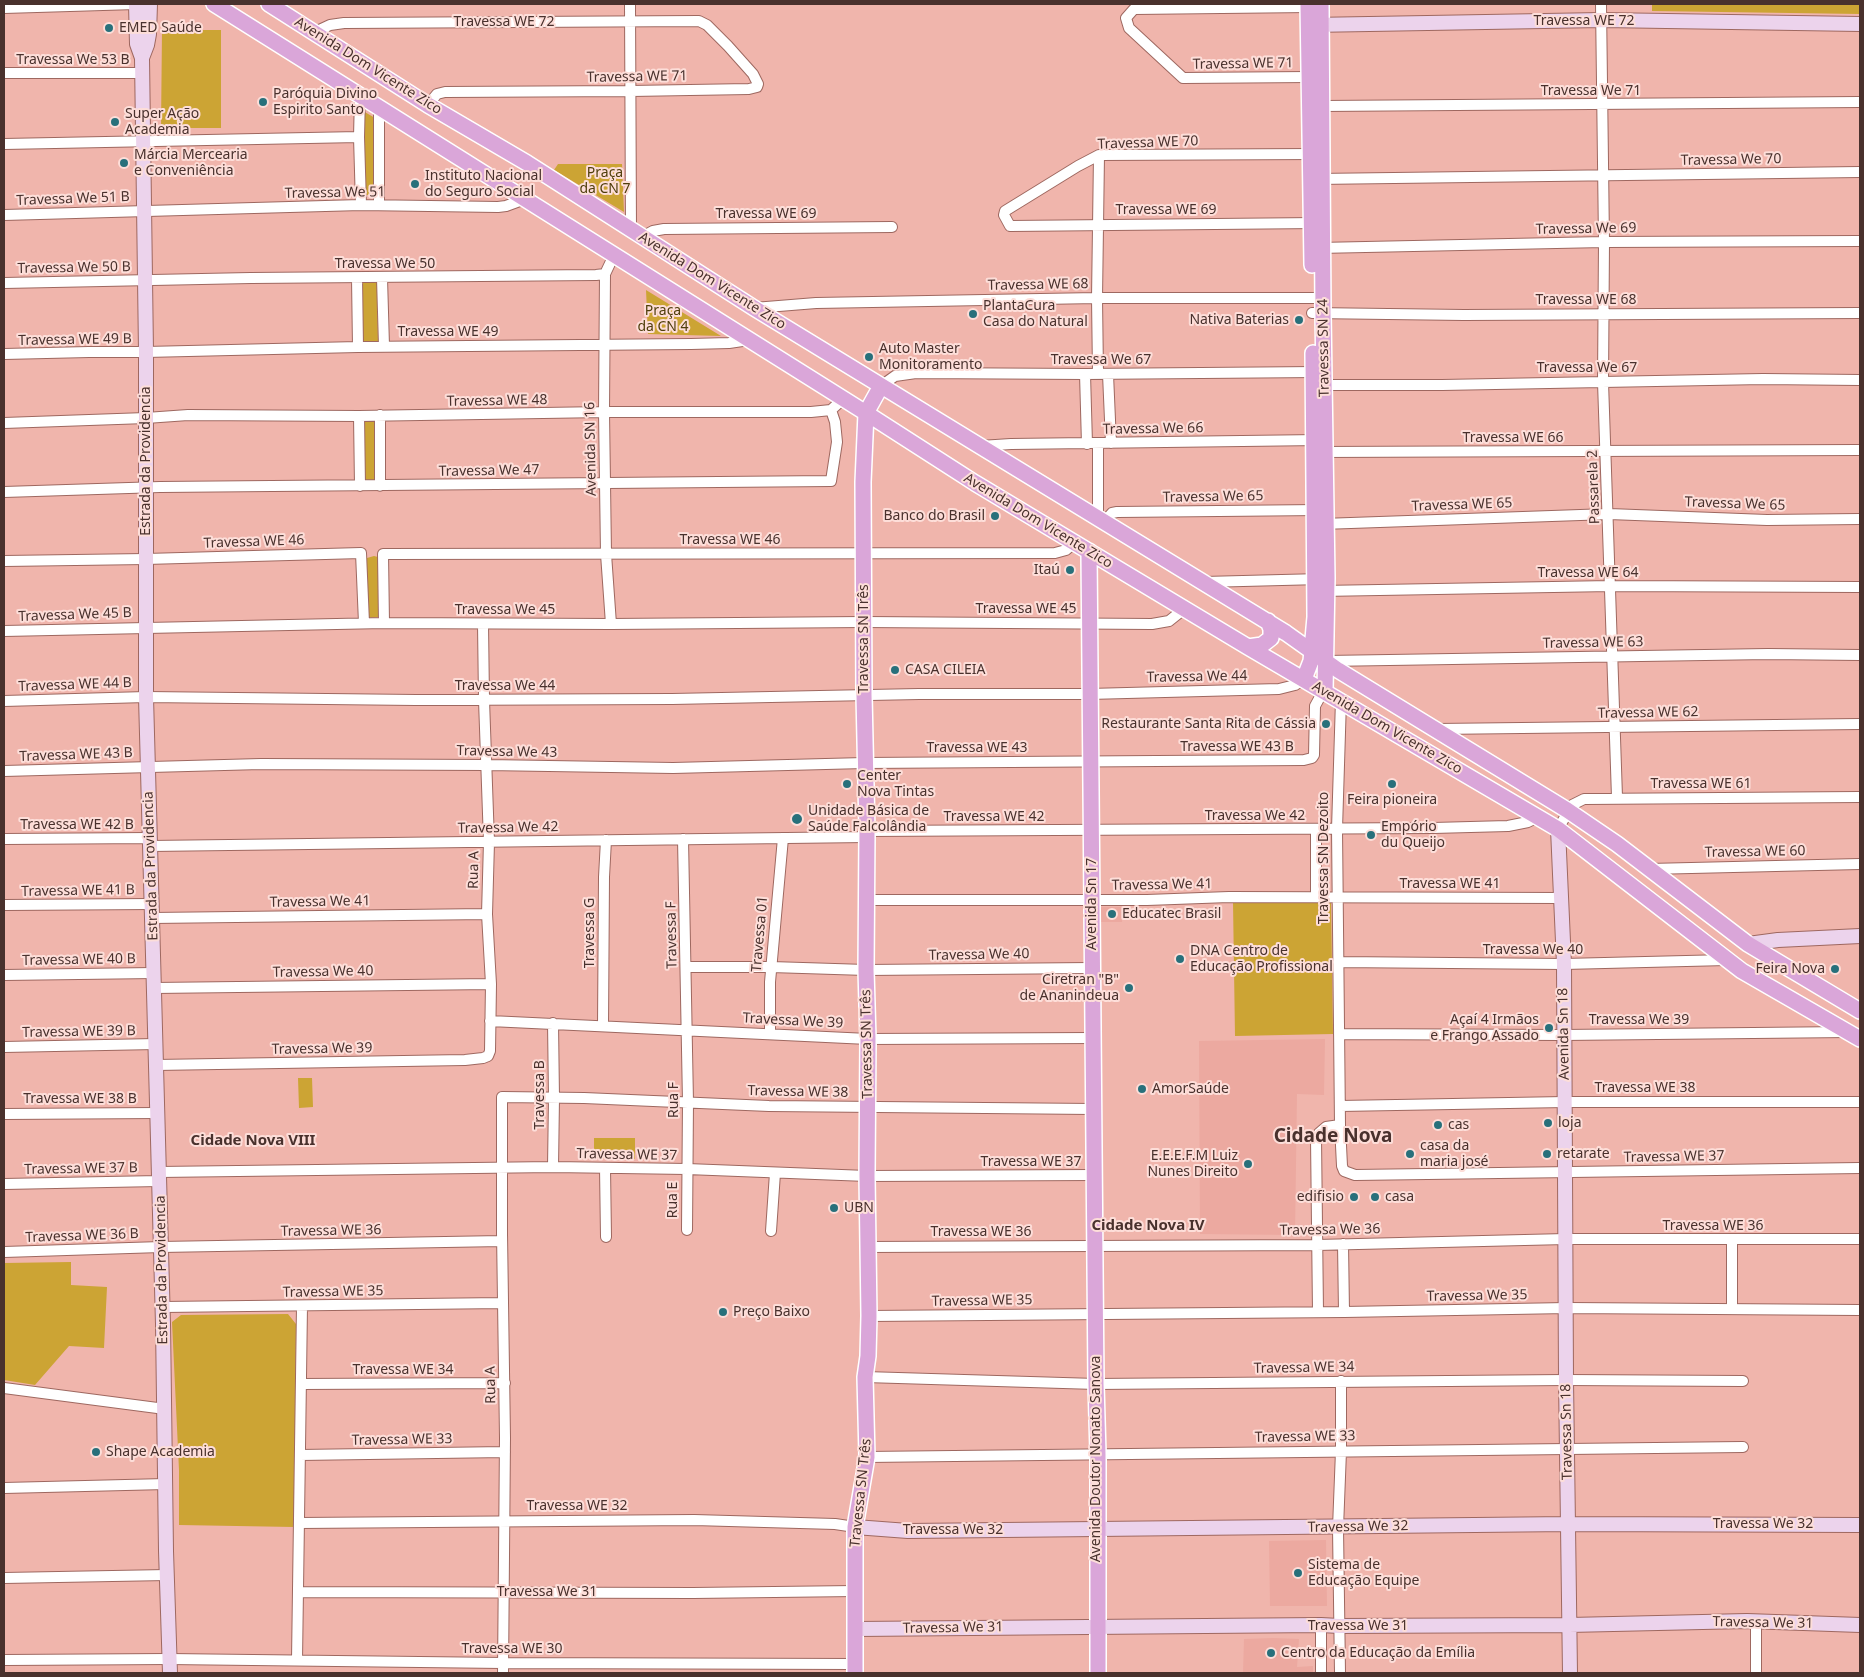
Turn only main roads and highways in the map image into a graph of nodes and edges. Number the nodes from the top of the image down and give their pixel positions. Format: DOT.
graph roads {
  1 [pos="136,4"];
  2 [pos="150,4"];
  3 [pos="214,4"];
  4 [pos="269,4"];
  5 [pos="1313,5"];
  6 [pos="1860,24"];
  7 [pos="1315,25"];
  8 [pos="142,58"];
  9 [pos="1316,154"];
  10 [pos="880,388"];
  11 [pos="866,413"];
  12 [pos="1089,551"];
  13 [pos="1321,585"];
  14 [pos="1268,622"];
  15 [pos="1248,647"];
  16 [pos="1312,652"];
  17 [pos="1326,662"];
  18 [pos="1304,679"];
  19 [pos="1325,692"];
  20 [pos="1558,829"];
  21 [pos="1860,936"];
  22 [pos="1748,944"];
  23 [pos="1860,1011"];
  24 [pos="1854,1036"];
  25 [pos="1566,1239"];
  26 [pos="1095,1246"];
  27 [pos="1569,1524"];
  28 [pos="1860,1525"];
  29 [pos="855,1527"];
  30 [pos="1097,1530"];
  31 [pos="1860,1624"];
  32 [pos="1569,1626"];
  33 [pos="1097,1627"];
  34 [pos="856,1629"];
  35 [pos="855,1669"];
  36 [pos="170,1673"];
  37 [pos="1098,1673"];
  38 [pos="1570,1673"];
  1 -- 8 [label="main road, Estrada da Providencia"];
  2 -- 8 [label="main road, Estrada da Providencia"];
  3 -- 11 [label="main road, Avenida Dom Vicente Zico"];
  4 -- 10 [label="main road, Avenida Dom Vicente Zico"];
  5 -- 7 [label="main road, Travessa SN 24"];
  6 -- 7 [label="main road, Travessa WE 72"];
  7 -- 9 [label="main road, Travessa SN 24"];
  7 -- 9 [label="main road, Travessa SN 24"];
  8 -- 36 [label="main road, Estrada da Providencia"];
  9 -- 13 [label="main road, Travessa SN 24"];
  10 -- 11 [label="main road"];
  10 -- 14 [label="main road, Avenida Dom Vicente Zico"];
  11 -- 12 [label="main road, Avenida Dom Vicente Zico"];
  11 -- 29 [label="main road, Travessa SN Três"];
  12 -- 15 [label="main road, Avenida Dom Vicente Zico"];
  12 -- 26 [label="main road, Avenida Sn 17"];
  13 -- 16 [label="main road, Travessa SN 24"];
  13 -- 17 [label="main road, Travessa SN 24"];
  14 -- 15 [label="main road"];
  14 -- 16 [label="main road, Avenida Dom Vicente Zico"];
  15 -- 18 [label="main road, Avenida Dom Vicente Zico"];
  16 -- 17 [label="main road, Avenida Dom Vicente Zico"];
  16 -- 18 [label="main road, Travessa SN 24"];
  17 -- 19 [label="main road, Travessa SN 24"];
  17 -- 22 [label="main road, Avenida Dom Vicente Zico"];
  18 -- 19 [label="main road, Avenida Dom Vicente Zico"];
  19 -- 20 [label="main road, Avenida Dom Vicente Zico"];
  20 -- 24 [label="main road, Avenida Dom Vicente Zico"];
  20 -- 25 [label="main road, Avenida Sn 18"];
  21 -- 22 [label="main road"];
  22 -- 23 [label="main road, Avenida Dom Vicente Zico"];
  25 -- 27 [label="main road, Travessa Sn 18"];
  26 -- 30 [label="main road, Avenida Doutor Nonato Sanova"];
  27 -- 28 [label="main road, Travessa We 32"];
  27 -- 30 [label="main road, Travessa We 32"];
  27 -- 32 [label="main road, Travessa Sn 18"];
  29 -- 30 [label="main road, Travessa We 32"];
  29 -- 34 [label="main road, Travessa SN Três"];
  30 -- 33 [label="main road, Avenida Doutor Nonato Sanova"];
  31 -- 32 [label="main road, Travessa We 31"];
  32 -- 33 [label="main road, Travessa We 31"];
  32 -- 38 [label="main road"];
  33 -- 34 [label="main road, Travessa We 31"];
  33 -- 37 [label="main road, Avenida Doutor Nonato Sanova"];
  34 -- 35 [label="main road, Travessa SN Três"];
}
